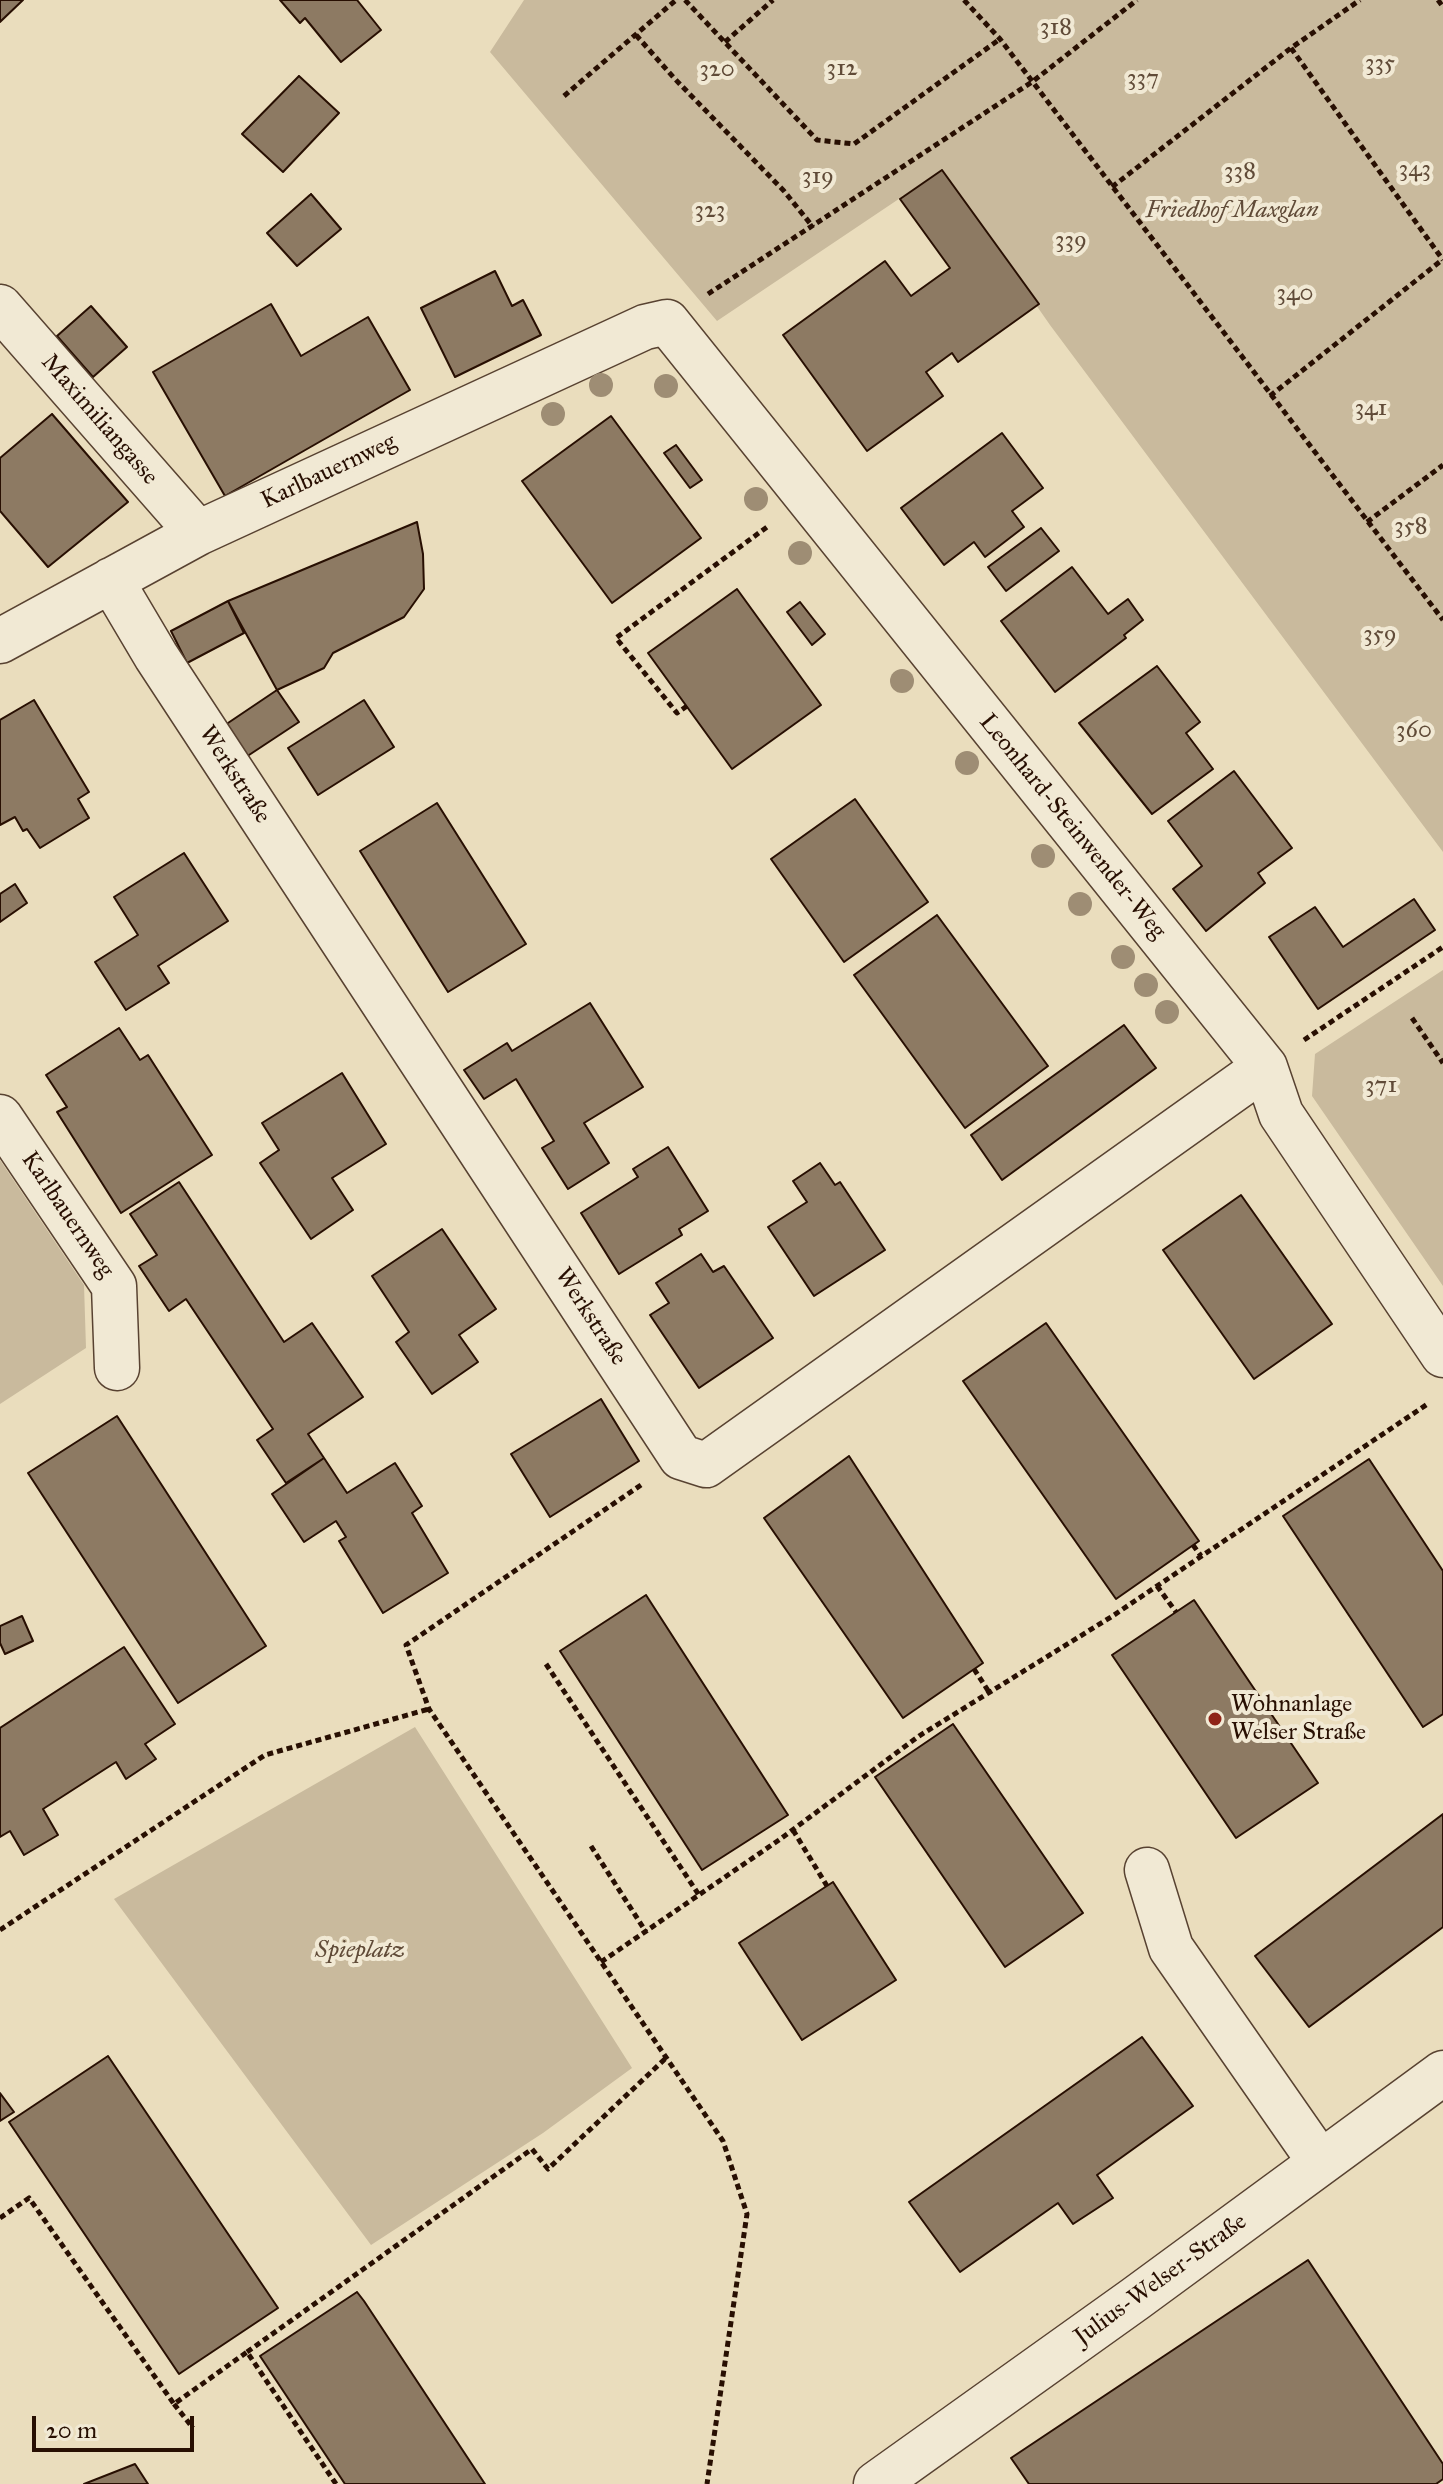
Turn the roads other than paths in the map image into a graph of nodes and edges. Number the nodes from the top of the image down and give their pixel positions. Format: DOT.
graph roads {
  1 [pos="0,307"];
  2 [pos="667,322"];
  3 [pos="198,533"];
  4 [pos="111,580"];
  5 [pos="0,641"];
  6 [pos="1265,1067"];
  7 [pos="0,1117"];
  8 [pos="1443,1355"];
  9 [pos="117,1368"];
  10 [pos="1147,1870"];
  11 [pos="1443,2073"];
  12 [pos="1320,2162"];
  13 [pos="876,2484"];
  1 -- 3 [label="street, Maximiliangasse"];
  2 -- 3 [label="street, Karlbauernweg"];
  2 -- 6 [label="street, Leonhard-Steinwender-Weg"];
  3 -- 4 [label="street, Karlbauernweg"];
  4 -- 5 [label="street, Karlbauernweg"];
  4 -- 6 [label="street, Werkstraße"];
  6 -- 8 [label="street, Leonhard-Steinwender-Weg"];
  7 -- 9 [label="street, Karlbauernweg"];
  10 -- 12 [label="street"];
  11 -- 12 [label="street, Julius-Welser-Straße"];
  12 -- 13 [label="street, Julius-Welser-Straße"];
}
